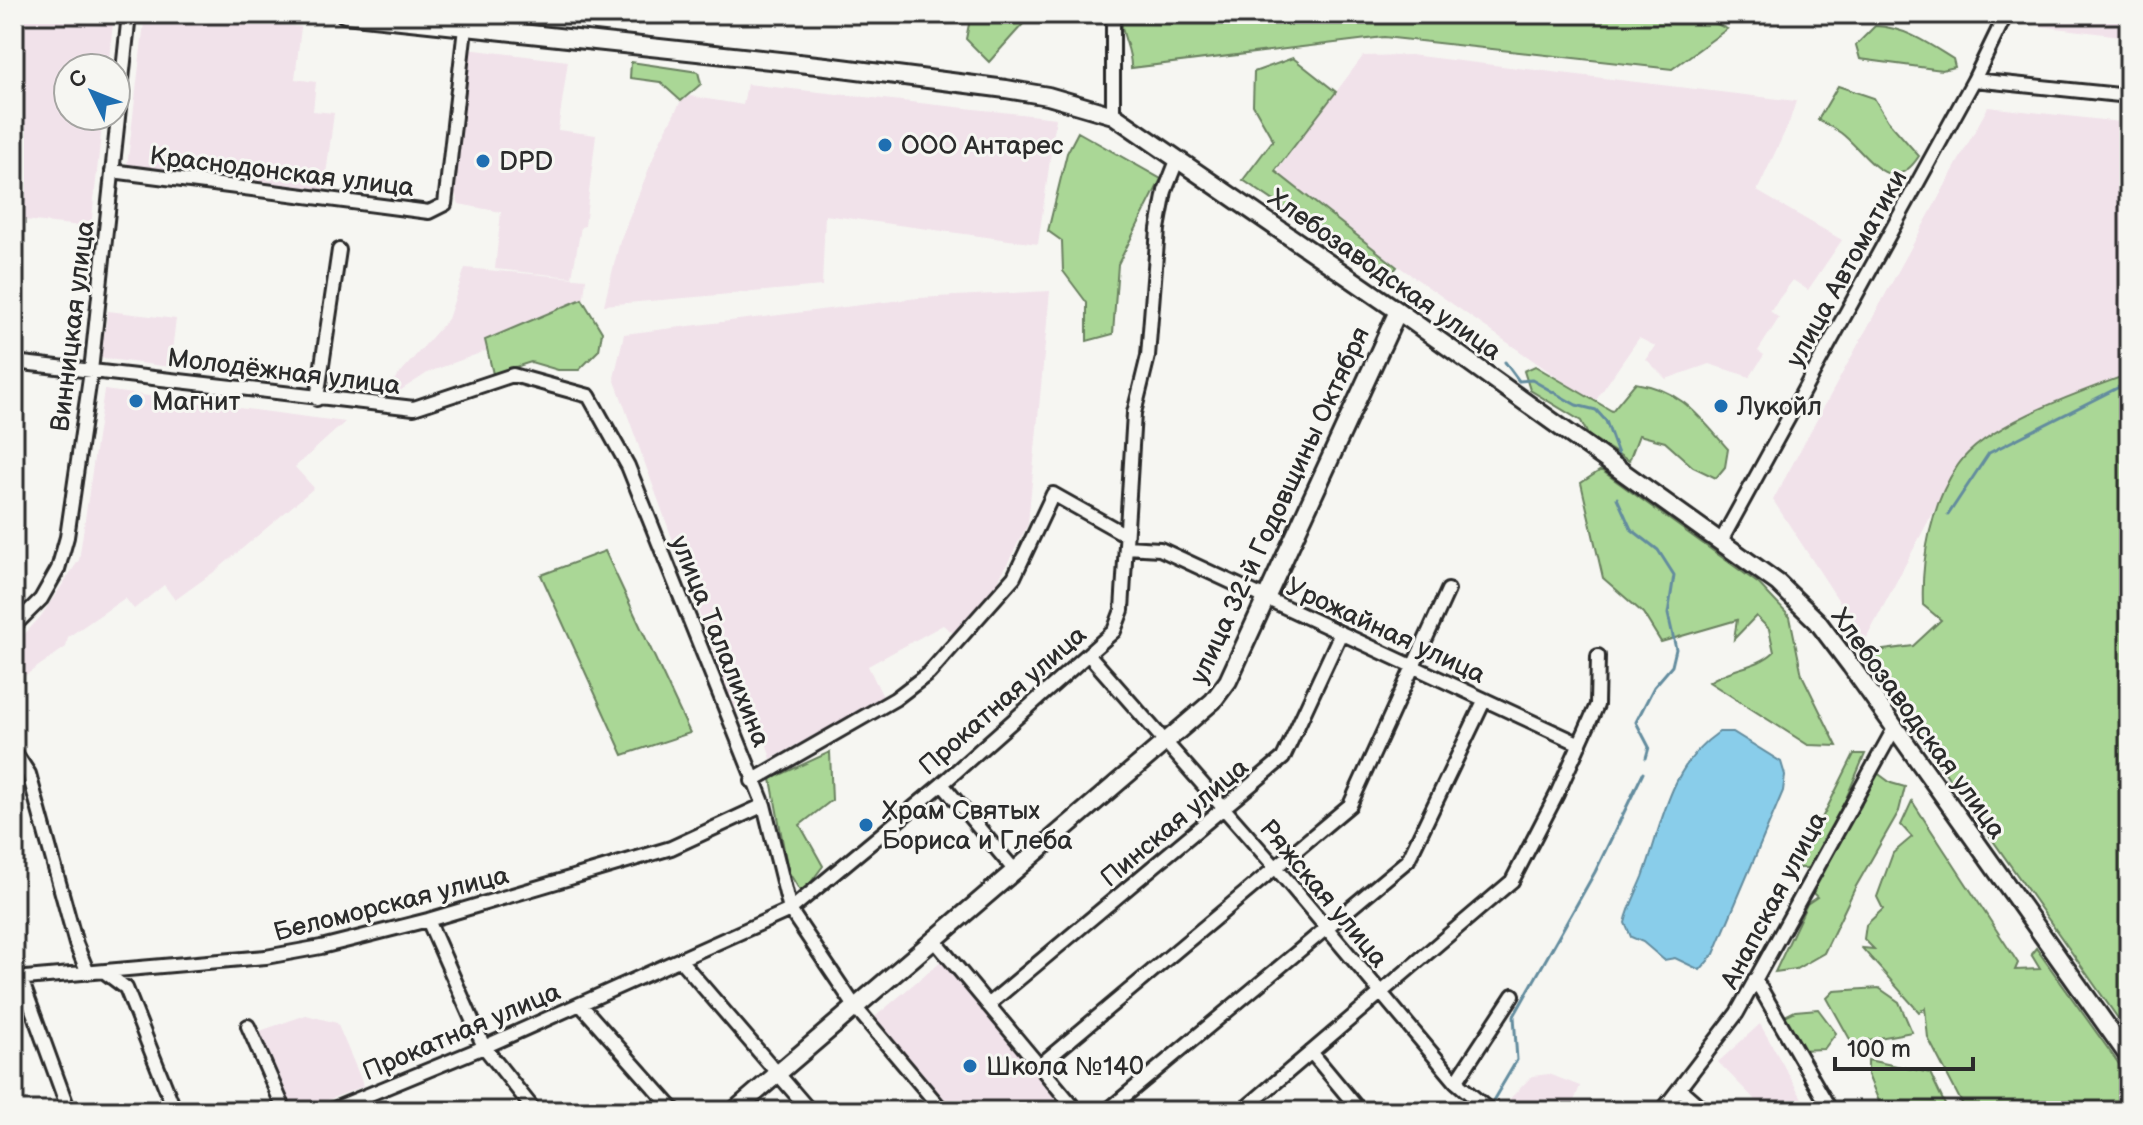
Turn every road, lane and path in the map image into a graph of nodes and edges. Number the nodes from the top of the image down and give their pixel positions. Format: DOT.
graph roads {
  1 [pos="129,14"];
  2 [pos="345,14"];
  3 [pos="1113,14"];
  4 [pos="2006,14"];
  5 [pos="465,28"];
  6 [pos="1974,80"];
  7 [pos="2129,96"];
  8 [pos="1113,115"];
  9 [pos="1178,158"];
  10 [pos="112,171"];
  11 [pos="339,250"];
  12 [pos="1398,311"];
  13 [pos="14,362"];
  14 [pos="91,371"];
  15 [pos="589,396"];
  16 [pos="317,399"];
  17 [pos="1126,541"];
  18 [pos="1721,541"];
  19 [pos="1448,590"];
  20 [pos="1265,597"];
  21 [pos="14,626"];
  22 [pos="1340,635"];
  23 [pos="1089,655"];
  24 [pos="1598,656"];
  25 [pos="1413,667"];
  26 [pos="1484,701"];
  27 [pos="1895,727"];
  28 [pos="1167,743"];
  29 [pos="1580,744"];
  30 [pos="14,751"];
  31 [pos="752,781"];
  32 [pos="942,784"];
  33 [pos="764,805"];
  34 [pos="1223,810"];
  35 [pos="1277,869"];
  36 [pos="1016,872"];
  37 [pos="790,910"];
  38 [pos="428,920"];
  39 [pos="1326,928"];
  40 [pos="935,941"];
  41 [pos="681,961"];
  42 [pos="88,973"];
  43 [pos="106,973"];
  44 [pos="17,979"];
  45 [pos="1755,979"];
  46 [pos="1380,993"];
  47 [pos="1513,995"];
  48 [pos="580,1004"];
  49 [pos="988,1005"];
  50 [pos="856,1008"];
  51 [pos="248,1026"];
  52 [pos="484,1047"];
  53 [pos="1311,1052"];
  54 [pos="2129,1057"];
  55 [pos="1039,1066"];
  56 [pos="778,1074"];
  57 [pos="1456,1082"];
  58 [pos="1680,1089"];
  59 [pos="69,1111"];
  60 [pos="175,1111"];
  61 [pos="285,1111"];
  62 [pos="329,1111"];
  63 [pos="535,1111"];
  64 [pos="675,1111"];
  65 [pos="734,1111"];
  66 [pos="810,1111"];
  67 [pos="943,1111"];
  68 [pos="1077,1111"];
  69 [pos="1107,1111"];
  70 [pos="1242,1111"];
  71 [pos="1360,1111"];
  72 [pos="1490,1111"];
  73 [pos="1662,1111"];
  74 [pos="1705,1111"];
  75 [pos="1831,1111"];
  1 -- 10 [label="street, Винницкая улица"];
  2 -- 5 [label="main road, Хлебозаводская улица"];
  3 -- 8 [label="street"];
  4 -- 6 [label="street, улица Автоматики"];
  5 -- 8 [label="main road, Хлебозаводская улица"];
  5 -- 10 [label="street, Краснодонская улица"];
  6 -- 7 [label="street"];
  6 -- 18 [label="street, улица Автоматики"];
  8 -- 9 [label="main road, Хлебозаводская улица"];
  9 -- 12 [label="main road, Хлебозаводская улица"];
  9 -- 17 [label="street, Прокатная улица"];
  10 -- 14 [label="street, Винницкая улица"];
  11 -- 16 [label="street"];
  12 -- 18 [label="main road, Хлебозаводская улица"];
  12 -- 20 [label="main road, улица 32-й Годовщины Октября"];
  13 -- 14 [label="street, Молодёжная улица"];
  14 -- 16 [label="street, Молодёжная улица"];
  14 -- 21 [label="street, Винницкая улица"];
  15 -- 16 [label="street, Молодёжная улица"];
  15 -- 31 [label="street, улица Талалихина"];
  17 -- 20 [label="street, Урожайная улица"];
  17 -- 23 [label="street, Прокатная улица"];
  17 -- 31 [label="street, Урожайная улица"];
  18 -- 27 [label="main road, Хлебозаводская улица"];
  19 -- 25 [label="street"];
  20 -- 22 [label="street, Урожайная улица"];
  20 -- 28 [label="main road, улица 32-й Годовщины Октября"];
  22 -- 25 [label="street, Урожайная улица"];
  22 -- 34 [label="street, Пинская улица"];
  23 -- 28 [label="street, Ряжская улица"];
  23 -- 32 [label="street, Прокатная улица"];
  24 -- 29 [label="street"];
  25 -- 26 [label="street, Урожайная улица"];
  25 -- 35 [label="street"];
  26 -- 29 [label="street, Урожайная улица"];
  26 -- 39 [label="street"];
  27 -- 45 [label="street, Анапская улица"];
  27 -- 54 [label="main road, Хлебозаводская улица"];
  28 -- 34 [label="street, Ряжская улица"];
  28 -- 36 [label="main road, улица 32-й Годовщины Октября"];
  29 -- 46 [label="street"];
  30 -- 42 [label="street"];
  31 -- 33 [label="street, улица Талалихина"];
  32 -- 36 [label="street"];
  32 -- 37 [label="street, Прокатная улица"];
  33 -- 37 [label="street, улица Талалихина"];
  33 -- 38 [label="street, Беломорская улица"];
  34 -- 35 [label="street, Ряжская улица"];
  34 -- 49 [label="street, Пинская улица"];
  35 -- 39 [label="street, Ряжская улица"];
  35 -- 55 [label="street"];
  36 -- 40 [label="main road, улица 32-й Годовщины Октября"];
  37 -- 41 [label="street, Прокатная улица"];
  37 -- 50 [label="street"];
  38 -- 43 [label="street, Беломорская улица"];
  38 -- 52 [label="street"];
  39 -- 46 [label="street, Ряжская улица"];
  39 -- 69 [label="street"];
  40 -- 49 [label="street"];
  40 -- 50 [label="main road, улица 32-й Годовщины Октября"];
  41 -- 48 [label="street, Прокатная улица"];
  41 -- 56 [label="street"];
  42 -- 43 [label="street, Беломорская улица"];
  42 -- 44 [label="street, Беломорская улица"];
  43 -- 60 [label="street"];
  44 -- 59 [label="street"];
  45 -- 58 [label="street, Анапская улица"];
  45 -- 75 [label="street"];
  46 -- 53 [label="street"];
  46 -- 57 [label="street, Ряжская улица"];
  47 -- 57 [label="street"];
  48 -- 52 [label="street, Прокатная улица"];
  48 -- 64 [label="street"];
  49 -- 55 [label="street"];
  50 -- 56 [label="main road, улица 32-й Годовщины Октября"];
  50 -- 67 [label="street"];
  51 -- 61 [label="street"];
  52 -- 62 [label="street, Прокатная улица"];
  52 -- 63 [label="street"];
  53 -- 70 [label="street"];
  53 -- 71 [label="street"];
  55 -- 68 [label="street"];
  56 -- 65 [label="main road, улица 32-й Годовщины Октября"];
  56 -- 66 [label="street"];
  57 -- 72 [label="street, Ряжская улица"];
  58 -- 73 [label="street, Анапская улица"];
  58 -- 74 [label="street"];
}
